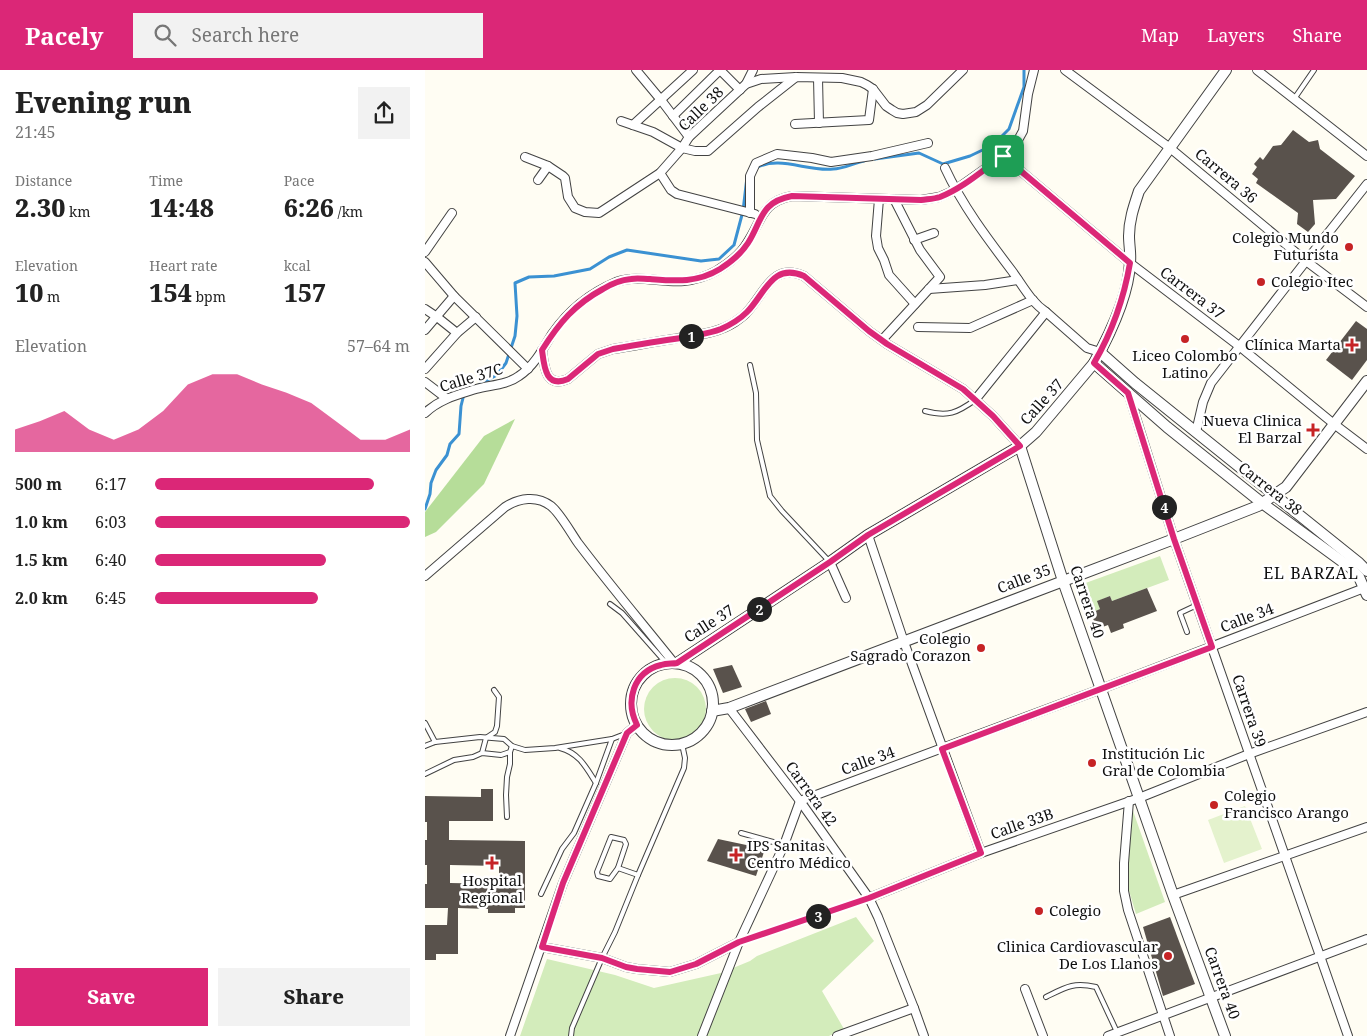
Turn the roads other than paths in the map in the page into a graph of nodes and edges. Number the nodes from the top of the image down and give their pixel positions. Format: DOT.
graph roads {
  1 [pos="636,70"];
  2 [pos="693,70"];
  3 [pos="720,70"];
  4 [pos="753,70"];
  5 [pos="963,70"];
  6 [pos="1034,70"];
  7 [pos="1065,70"];
  8 [pos="1225,70"];
  9 [pos="1257,70"];
  10 [pos="1314,70"];
  11 [pos="796,77"];
  12 [pos="818,78"];
  13 [pos="743,87"];
  14 [pos="873,89"];
  15 [pos="1294,99"];
  16 [pos="661,100"];
  17 [pos="673,116"];
  18 [pos="621,121"];
  19 [pos="819,123"];
  20 [pos="795,124"];
  21 [pos="633,125"];
  22 [pos="689,137"];
  23 [pos="928,143"];
  24 [pos="682,148"];
  25 [pos="1169,148"];
  26 [pos="1003,156"];
  27 [pos="1367,156"];
  28 [pos="525,157"];
  29 [pos="548,166"];
  30 [pos="945,168"];
  31 [pos="660,173"];
  32 [pos="538,180"];
  33 [pos="1367,184"];
  34 [pos="955,190"];
  35 [pos="879,199"];
  36 [pos="894,199"];
  37 [pos="452,213"];
  38 [pos="748,213"];
  39 [pos="761,216"];
  40 [pos="934,233"];
  41 [pos="914,240"];
  42 [pos="425,252"];
  43 [pos="1306,261"];
  44 [pos="425,262"];
  45 [pos="1130,263"];
  46 [pos="1018,280"];
  47 [pos="929,289"];
  48 [pos="454,296"];
  49 [pos="1033,300"];
  50 [pos="915,304"];
  51 [pos="1367,307"];
  52 [pos="425,309"];
  53 [pos="1046,312"];
  54 [pos="437,317"];
  55 [pos="476,317"];
  56 [pos="918,327"];
  57 [pos="425,330"];
  58 [pos="457,333"];
  59 [pos="881,340"];
  60 [pos="1239,346"];
  61 [pos="1087,348"];
  62 [pos="542,350"];
  63 [pos="1100,352"];
  64 [pos="1094,363"];
  65 [pos="750,366"];
  66 [pos="425,369"];
  67 [pos="528,369"];
  68 [pos="1367,381"];
  69 [pos="425,382"];
  70 [pos="1135,383"];
  71 [pos="1128,393"];
  72 [pos="446,398"];
  73 [pos="975,400"];
  74 [pos="925,411"];
  75 [pos="425,413"];
  76 [pos="1334,424"];
  77 [pos="1197,432"];
  78 [pos="1020,446"];
  79 [pos="1367,449"];
  80 [pos="1274,495"];
  81 [pos="1262,503"];
  82 [pos="868,535"];
  83 [pos="1174,539"];
  84 [pos="830,562"];
  85 [pos="1367,571"];
  86 [pos="425,576"];
  87 [pos="1063,581"];
  88 [pos="1366,590"];
  89 [pos="846,598"];
  90 [pos="610,604"];
  91 [pos="1197,606"];
  92 [pos="1187,632"];
  93 [pos="903,642"];
  94 [pos="1212,647"];
  95 [pos="673,663"];
  96 [pos="1101,689"];
  97 [pos="494,690"];
  98 [pos="729,708"];
  99 [pos="713,711"];
  100 [pos="1367,712"];
  101 [pos="425,723"];
  102 [pos="637,725"];
  103 [pos="627,733"];
  104 [pos="486,738"];
  105 [pos="612,739"];
  106 [pos="435,742"];
  107 [pos="682,744"];
  108 [pos="425,746"];
  109 [pos="512,746"];
  110 [pos="555,748"];
  111 [pos="942,749"];
  112 [pos="510,752"];
  113 [pos="482,753"];
  114 [pos="1249,754"];
  115 [pos="425,774"];
  116 [pos="596,783"];
  117 [pos="1134,800"];
  118 [pos="800,801"];
  119 [pos="507,817"];
  120 [pos="1367,827"];
  121 [pos="741,833"];
  122 [pos="783,846"];
  123 [pos="981,853"];
  124 [pos="1285,856"];
  125 [pos="618,868"];
  126 [pos="638,875"];
  127 [pos="541,894"];
  128 [pos="1173,895"];
  129 [pos="869,898"];
  130 [pos="1367,939"];
  131 [pos="739,942"];
  132 [pos="542,947"];
  133 [pos="1320,956"];
  134 [pos="602,958"];
  135 [pos="1025,989"];
  136 [pos="1211,997"];
  137 [pos="1046,998"];
  138 [pos="914,1008"];
  139 [pos="1163,1015"];
  140 [pos="1117,1032"];
  141 [pos="510,1036"];
  142 [pos="571,1036"];
  143 [pos="702,1036"];
  144 [pos="837,1036"];
  145 [pos="924,1036"];
  146 [pos="1043,1036"];
  147 [pos="1108,1036"];
  148 [pos="1170,1036"];
  149 [pos="1225,1036"];
  150 [pos="1348,1036"];
  1 -- 16 [label="street"];
  2 -- 16 [label="street"];
  3 -- 13 [label="street"];
  3 -- 17 [label="street"];
  4 -- 13 [label="street"];
  5 -- 14 [label="street, Calle 38"];
  6 -- 26 [label="street, Calle 37C"];
  7 -- 25 [label="street, Carrera 36"];
  8 -- 25 [label="street, Calle 37"];
  9 -- 15 [label="street"];
  10 -- 15 [label="lane"];
  11 -- 12 [label="street, Calle 38"];
  11 -- 13 [label="street, Calle 38"];
  11 -- 24 [label="street"];
  12 -- 14 [label="street, Calle 38"];
  12 -- 19 [label="street"];
  13 -- 22 [label="street, Calle 38"];
  14 -- 19 [label="street"];
  15 -- 27 [label="street"];
  16 -- 17 [label="street"];
  16 -- 21 [label="street"];
  17 -- 22 [label="street"];
  18 -- 21 [label="street"];
  19 -- 20 [label="street"];
  21 -- 24 [label="street"];
  22 -- 24 [label="street, Calle 38"];
  23 -- 38 [label="street"];
  24 -- 31 [label="street, Calle 38"];
  25 -- 43 [label="street, Carrera 36"];
  25 -- 45 [label="street, Calle 37"];
  26 -- 34 [label="street, Calle 37C"];
  26 -- 45 [label="street, Carrera 37"];
  28 -- 29 [label="street"];
  29 -- 31 [label="street, Calle 38"];
  29 -- 32 [label="street"];
  30 -- 34 [label="street, Carrera 38"];
  31 -- 38 [label="street"];
  33 -- 43 [label="street"];
  34 -- 36 [label="street, Calle 37C"];
  34 -- 46 [label="street, Carrera 38"];
  35 -- 36 [label="street, Calle 37C"];
  35 -- 39 [label="street, Calle 37C"];
  35 -- 50 [label="street"];
  36 -- 41 [label="street"];
  37 -- 42 [label="street"];
  38 -- 39 [label="street"];
  39 -- 62 [label="street, Calle 37C"];
  40 -- 41 [label="street"];
  41 -- 47 [label="street"];
  43 -- 51 [label="street, Carrera 36"];
  43 -- 60 [label="street"];
  44 -- 48 [label="street"];
  45 -- 60 [label="street, Carrera 37"];
  45 -- 63 [label="street, Calle 37"];
  46 -- 47 [label="street"];
  46 -- 49 [label="street, Carrera 38"];
  47 -- 50 [label="street"];
  48 -- 54 [label="street"];
  48 -- 55 [label="street"];
  49 -- 53 [label="street, Carrera 38"];
  49 -- 56 [label="street"];
  50 -- 59 [label="street"];
  52 -- 54 [label="street"];
  53 -- 61 [label="street, Carrera 38"];
  53 -- 73 [label="street"];
  54 -- 57 [label="street"];
  54 -- 58 [label="street"];
  55 -- 58 [label="street"];
  55 -- 67 [label="street"];
  58 -- 66 [label="street"];
  59 -- 62 [label="street, Carrera 40"];
  59 -- 73 [label="street, Carrera 40"];
  60 -- 76 [label="street, Carrera 37"];
  60 -- 77 [label="street"];
  61 -- 63 [label="street, Carrera 38"];
  61 -- 64 [label="street, Carrera 38"];
  62 -- 67 [label="street, Calle 37C"];
  63 -- 64 [label="street, Calle 37"];
  63 -- 70 [label="street, Carrera 38"];
  64 -- 71 [label="street, Carrera 38"];
  64 -- 78 [label="street, Calle 37"];
  65 -- 84 [label="lane"];
  67 -- 72 [label="street, Calle 37C"];
  68 -- 76 [label="street, Calle 35"];
  69 -- 72 [label="street"];
  70 -- 71 [label="street"];
  70 -- 77 [label="street, Carrera 38"];
  71 -- 81 [label="street, Carrera 38"];
  71 -- 83 [label="street, Carrera 39"];
  72 -- 75 [label="street, Calle 37C"];
  73 -- 74 [label="lane"];
  73 -- 78 [label="street, Carrera 40"];
  76 -- 79 [label="street, Carrera 37"];
  76 -- 80 [label="street, Calle 35"];
  77 -- 80 [label="street, Carrera 38"];
  78 -- 82 [label="street, Calle 37"];
  78 -- 87 [label="street, Carrera 40"];
  80 -- 81 [label="street, Calle 35"];
  80 -- 85 [label="street, Carrera 38"];
  81 -- 83 [label="street, Calle 35"];
  81 -- 88 [label="street, Carrera 38"];
  82 -- 84 [label="street, Calle 37"];
  82 -- 93 [label="street"];
  83 -- 87 [label="street, Calle 35"];
  83 -- 91 [label="street, Carrera 39"];
  84 -- 89 [label="street"];
  84 -- 95 [label="street, Calle 37"];
  86 -- 95 [label="street"];
  87 -- 93 [label="street, Calle 35"];
  87 -- 96 [label="street, Carrera 40"];
  88 -- 94 [label="street, Calle 34"];
  90 -- 95 [label="lane"];
  91 -- 92 [label="lane"];
  91 -- 94 [label="street, Carrera 39"];
  93 -- 98 [label="street, Calle 35"];
  93 -- 111 [label="street"];
  94 -- 96 [label="street, Calle 34"];
  94 -- 114 [label="street, Carrera 39"];
  95 -- 99 [label="street"];
  95 -- 102 [label="street"];
  96 -- 111 [label="street, Calle 34"];
  96 -- 117 [label="street, Carrera 40"];
  97 -- 104 [label="lane"];
  98 -- 99 [label="street, Calle 35"];
  98 -- 118 [label="street, Carrera 42"];
  99 -- 107 [label="street"];
  100 -- 114 [label="street, Calle 33B"];
  101 -- 106 [label="lane"];
  102 -- 103 [label="street"];
  102 -- 107 [label="street"];
  103 -- 105 [label="lane"];
  103 -- 132 [label="street"];
  104 -- 106 [label="lane"];
  104 -- 109 [label="lane"];
  104 -- 113 [label="lane"];
  105 -- 110 [label="lane"];
  105 -- 116 [label="lane"];
  106 -- 108 [label="lane"];
  107 -- 126 [label="lane"];
  109 -- 110 [label="lane"];
  109 -- 112 [label="lane"];
  110 -- 116 [label="lane"];
  111 -- 118 [label="street, Calle 34"];
  111 -- 123 [label="street"];
  112 -- 113 [label="lane"];
  112 -- 119 [label="lane"];
  113 -- 115 [label="lane"];
  114 -- 117 [label="street, Calle 33B"];
  114 -- 124 [label="street, Carrera 39"];
  116 -- 127 [label="lane"];
  117 -- 123 [label="street, Calle 33B"];
  117 -- 128 [label="street, Carrera 40"];
  117 -- 139 [label="street"];
  118 -- 122 [label="street"];
  118 -- 129 [label="street, Carrera 42"];
  120 -- 124 [label="street"];
  121 -- 122 [label="lane"];
  122 -- 131 [label="street"];
  123 -- 129 [label="street, Calle 33B"];
  124 -- 128 [label="street"];
  124 -- 133 [label="street, Carrera 39"];
  125 -- 125 [label="lane"];
  125 -- 126 [label="lane"];
  126 -- 134 [label="lane"];
  128 -- 136 [label="street, Carrera 40"];
  129 -- 138 [label="street, Carrera 42"];
  130 -- 133 [label="street"];
  131 -- 134 [label="street"];
  131 -- 143 [label="street"];
  132 -- 134 [label="street"];
  132 -- 141 [label="street"];
  133 -- 136 [label="street"];
  133 -- 150 [label="street, Carrera 39"];
  134 -- 142 [label="lane"];
  135 -- 146 [label="street"];
  136 -- 139 [label="street"];
  136 -- 149 [label="street, Carrera 40"];
  137 -- 140 [label="lane"];
  138 -- 144 [label="street"];
  138 -- 145 [label="street, Carrera 42"];
  139 -- 140 [label="street"];
  139 -- 148 [label="street"];
  140 -- 147 [label="street"];
}
